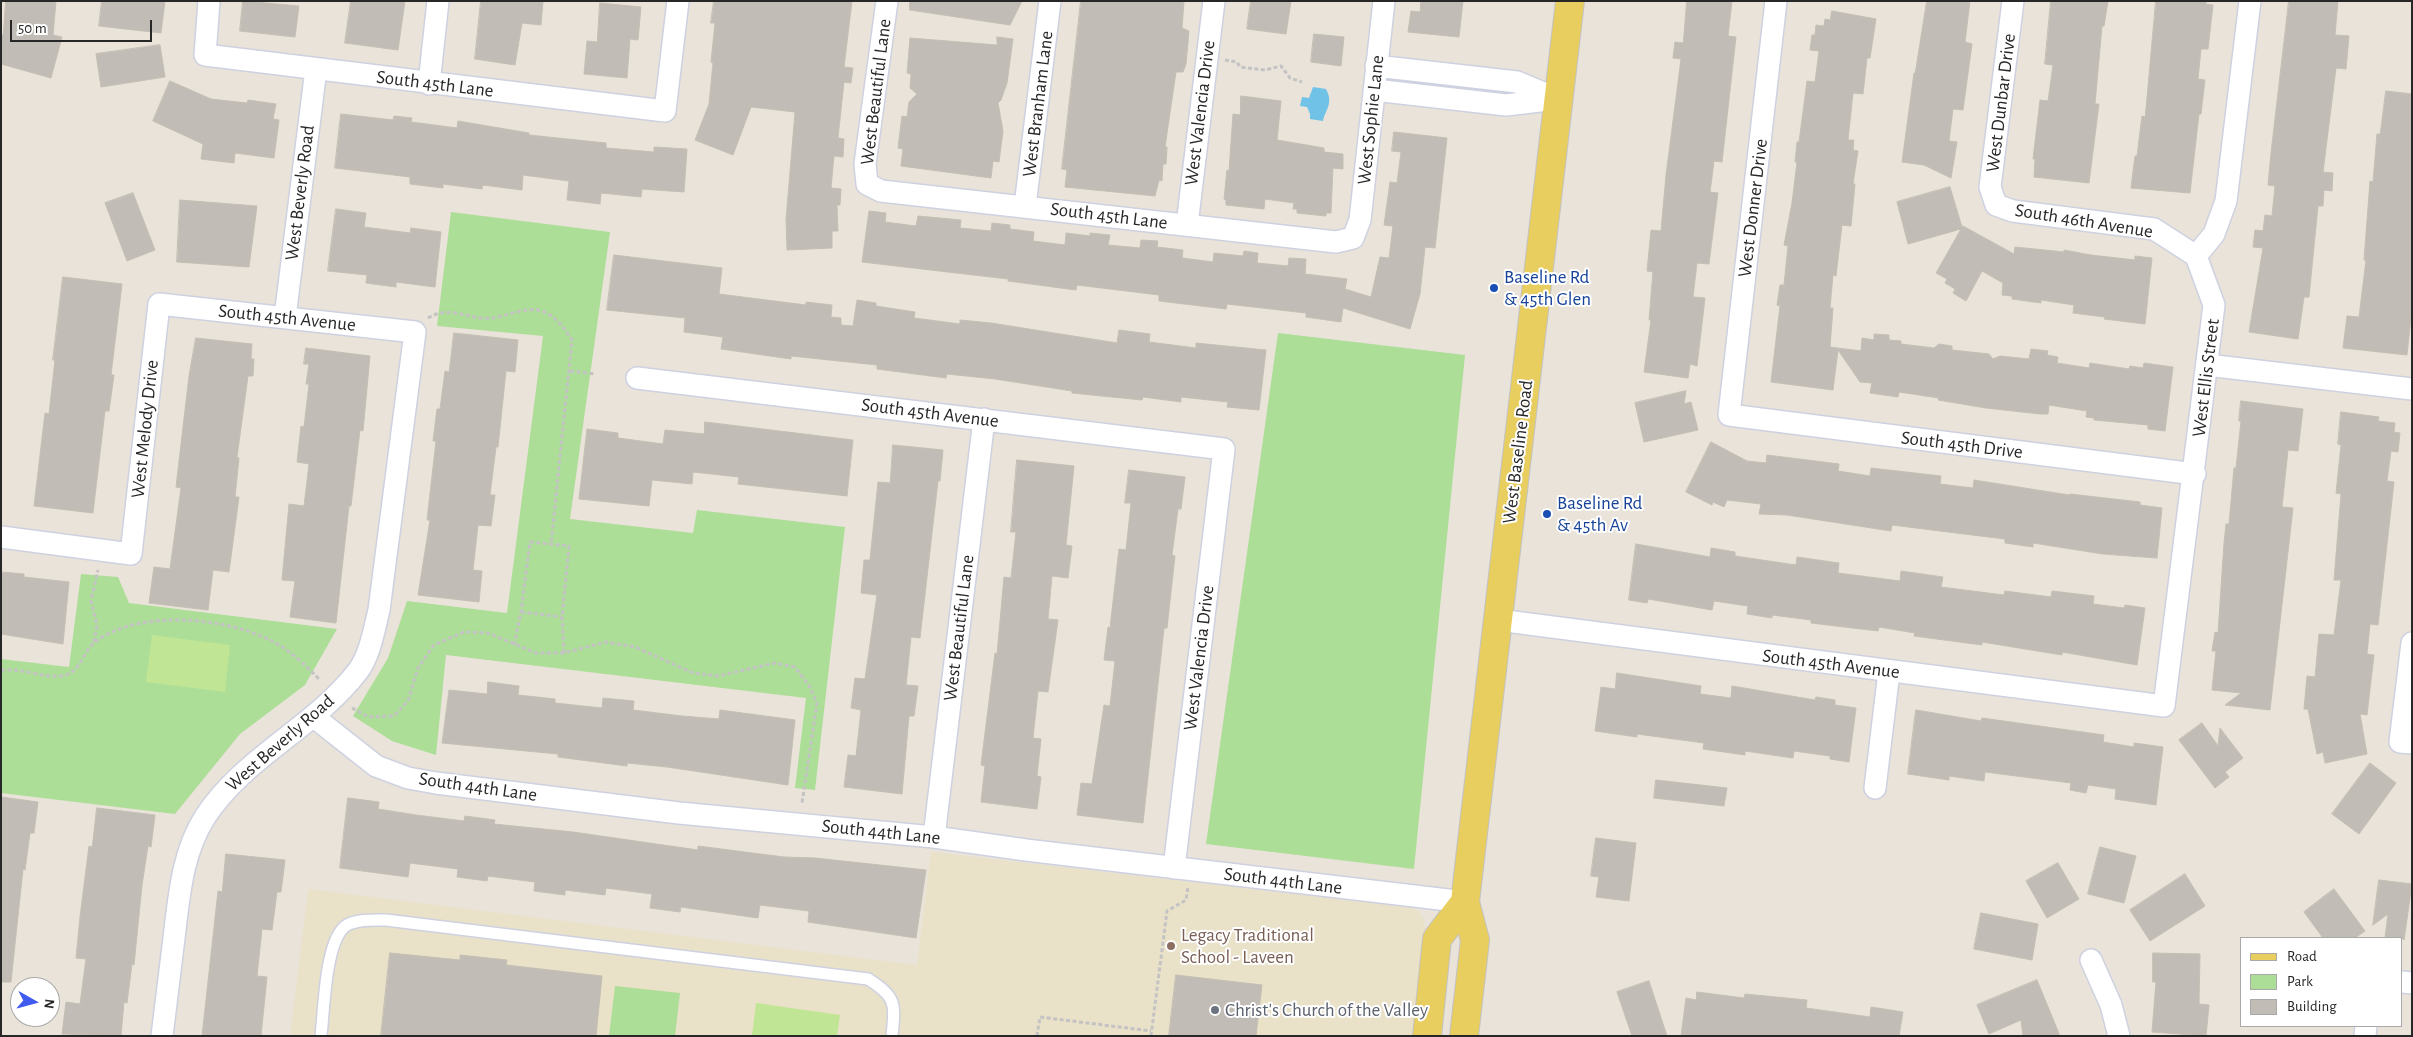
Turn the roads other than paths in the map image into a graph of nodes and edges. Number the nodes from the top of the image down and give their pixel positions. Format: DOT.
graph roads {
  1 [pos="209,1"];
  2 [pos="438,1"];
  3 [pos="678,1"];
  4 [pos="887,1"];
  5 [pos="1050,1"];
  6 [pos="1214,1"];
  7 [pos="1384,1"];
  8 [pos="1570,1"];
  9 [pos="1776,1"];
  10 [pos="2013,1"];
  11 [pos="2250,1"];
  12 [pos="1376,66"];
  13 [pos="316,69"];
  14 [pos="1451,74"];
  15 [pos="429,84"];
  16 [pos="1374,90"];
  17 [pos="1447,98"];
  18 [pos="1558,99"];
  19 [pos="867,184"];
  20 [pos="1996,205"];
  21 [pos="1025,206"];
  22 [pos="1187,225"];
  23 [pos="1353,238"];
  24 [pos="2196,256"];
  25 [pos="159,304"];
  26 [pos="285,317"];
  27 [pos="418,327"];
  28 [pos="2207,365"];
  29 [pos="637,378"];
  30 [pos="2412,389"];
  31 [pos="1729,415"];
  32 [pos="984,420"];
  33 [pos="1224,449"];
  34 [pos="2194,474"];
  35 [pos="1,537"];
  36 [pos="1498,620"];
  37 [pos="2412,643"];
  38 [pos="1889,672"];
  39 [pos="2164,706"];
  40 [pos="314,717"];
  41 [pos="2406,742"];
  42 [pos="1875,788"];
  43 [pos="934,836"];
  44 [pos="1174,868"];
  45 [pos="1465,902"];
  46 [pos="2091,960"];
  47 [pos="162,1036"];
  48 [pos="322,1036"];
  49 [pos="892,1036"];
  50 [pos="1427,1036"];
  51 [pos="1464,1036"];
  52 [pos="2119,1036"];
  1 -- 13 [label="street, South 45th Lane"];
  2 -- 15 [label="street"];
  3 -- 15 [label="street, South 45th Lane"];
  4 -- 19 [label="street, West Beautiful Lane"];
  5 -- 21 [label="street, West Branham Lane"];
  6 -- 22 [label="street, West Valencia Drive"];
  7 -- 12 [label="street, West Sophie Lane"];
  8 -- 18 [label="main road, West Baseline Road"];
  9 -- 31 [label="street, West Donner Drive"];
  10 -- 20 [label="street, West Dunbar Drive"];
  11 -- 24 [label="street"];
  12 -- 14 [label="street"];
  12 -- 16 [label="street, West Sophie Lane"];
  13 -- 15 [label="street, South 45th Lane"];
  13 -- 26 [label="street, West Beverly Road"];
  14 -- 17 [label="street"];
  14 -- 18 [label="street"];
  16 -- 17 [label="street"];
  16 -- 23 [label="street, West Sophie Lane"];
  17 -- 18 [label="street"];
  18 -- 36 [label="main road, West Baseline Road"];
  19 -- 21 [label="street, South 45th Lane"];
  20 -- 24 [label="street, South 46th Avenue"];
  21 -- 22 [label="street, South 45th Lane"];
  22 -- 23 [label="street, South 45th Lane"];
  24 -- 28 [label="street, West Ellis Street"];
  25 -- 26 [label="street, South 45th Avenue"];
  25 -- 35 [label="street, West Melody Drive"];
  26 -- 27 [label="street, South 45th Avenue"];
  27 -- 40 [label="street, West Beverly Road"];
  28 -- 30 [label="street"];
  28 -- 34 [label="street, West Ellis Street"];
  29 -- 32 [label="street, South 45th Avenue"];
  31 -- 34 [label="street, South 45th Drive"];
  32 -- 33 [label="street, South 45th Avenue"];
  32 -- 43 [label="street, West Beautiful Lane"];
  33 -- 44 [label="street, West Valencia Drive"];
  34 -- 39 [label="street, West Ellis Street"];
  36 -- 38 [label="street, South 45th Avenue"];
  36 -- 45 [label="main road, West Baseline Road"];
  37 -- 41 [label="street"];
  38 -- 39 [label="street, South 45th Avenue"];
  38 -- 42 [label="street"];
  40 -- 43 [label="street, South 44th Lane"];
  40 -- 47 [label="street, West Beverly Road"];
  43 -- 44 [label="street, South 44th Lane"];
  44 -- 45 [label="street, South 44th Lane"];
  45 -- 50 [label="main road, West Baseline Road"];
  45 -- 51 [label="main road, West Baseline Road"];
  46 -- 52 [label="street"];
  48 -- 49 [label="lane"];
}
